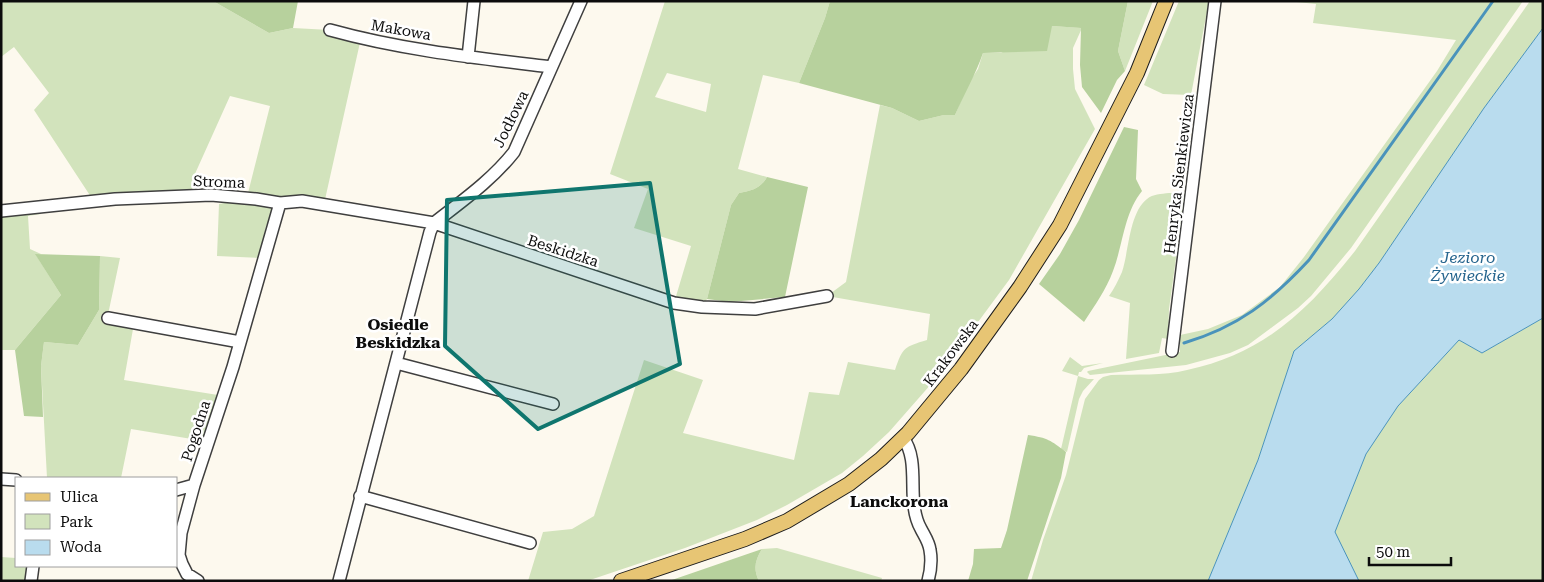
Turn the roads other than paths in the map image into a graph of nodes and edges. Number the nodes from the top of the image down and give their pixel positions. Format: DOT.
graph roads {
  1 [pos="474,1"];
  2 [pos="581,1"];
  3 [pos="1166,1"];
  4 [pos="1215,1"];
  5 [pos="330,30"];
  6 [pos="468,56"];
  7 [pos="552,67"];
  8 [pos="280,203"];
  9 [pos="1,211"];
  10 [pos="434,223"];
  11 [pos="827,296"];
  12 [pos="108,318"];
  13 [pos="240,342"];
  14 [pos="1172,351"];
  15 [pos="396,363"];
  16 [pos="553,404"];
  17 [pos="903,438"];
  18 [pos="1,479"];
  19 [pos="15,480"];
  20 [pos="194,486"];
  21 [pos="178,490"];
  22 [pos="360,496"];
  23 [pos="530,543"];
  24 [pos="33,567"];
  25 [pos="30,581"];
  26 [pos="198,581"];
  27 [pos="339,581"];
  28 [pos="621,581"];
  29 [pos="928,581"];
  1 -- 6 [label="street"];
  2 -- 7 [label="street, Jodłowa"];
  3 -- 17 [label="main road, Krakowska"];
  4 -- 14 [label="street, Henryka Sienkiewicza"];
  5 -- 6 [label="street, Makowa"];
  6 -- 7 [label="street, Makowa"];
  7 -- 10 [label="street, Jodłowa"];
  8 -- 9 [label="street, Stroma"];
  8 -- 10 [label="street, Stroma"];
  8 -- 13 [label="street, Pogodna"];
  10 -- 11 [label="street, Beskidzka"];
  10 -- 15 [label="street"];
  12 -- 13 [label="street"];
  13 -- 20 [label="street, Pogodna"];
  15 -- 16 [label="street"];
  15 -- 22 [label="street"];
  17 -- 28 [label="main road, Krakowska"];
  17 -- 29 [label="street"];
  18 -- 19 [label="street"];
  20 -- 21 [label="street"];
  20 -- 26 [label="street, Pogodna"];
  22 -- 23 [label="street"];
  22 -- 27 [label="street"];
  24 -- 25 [label="street"];
}
